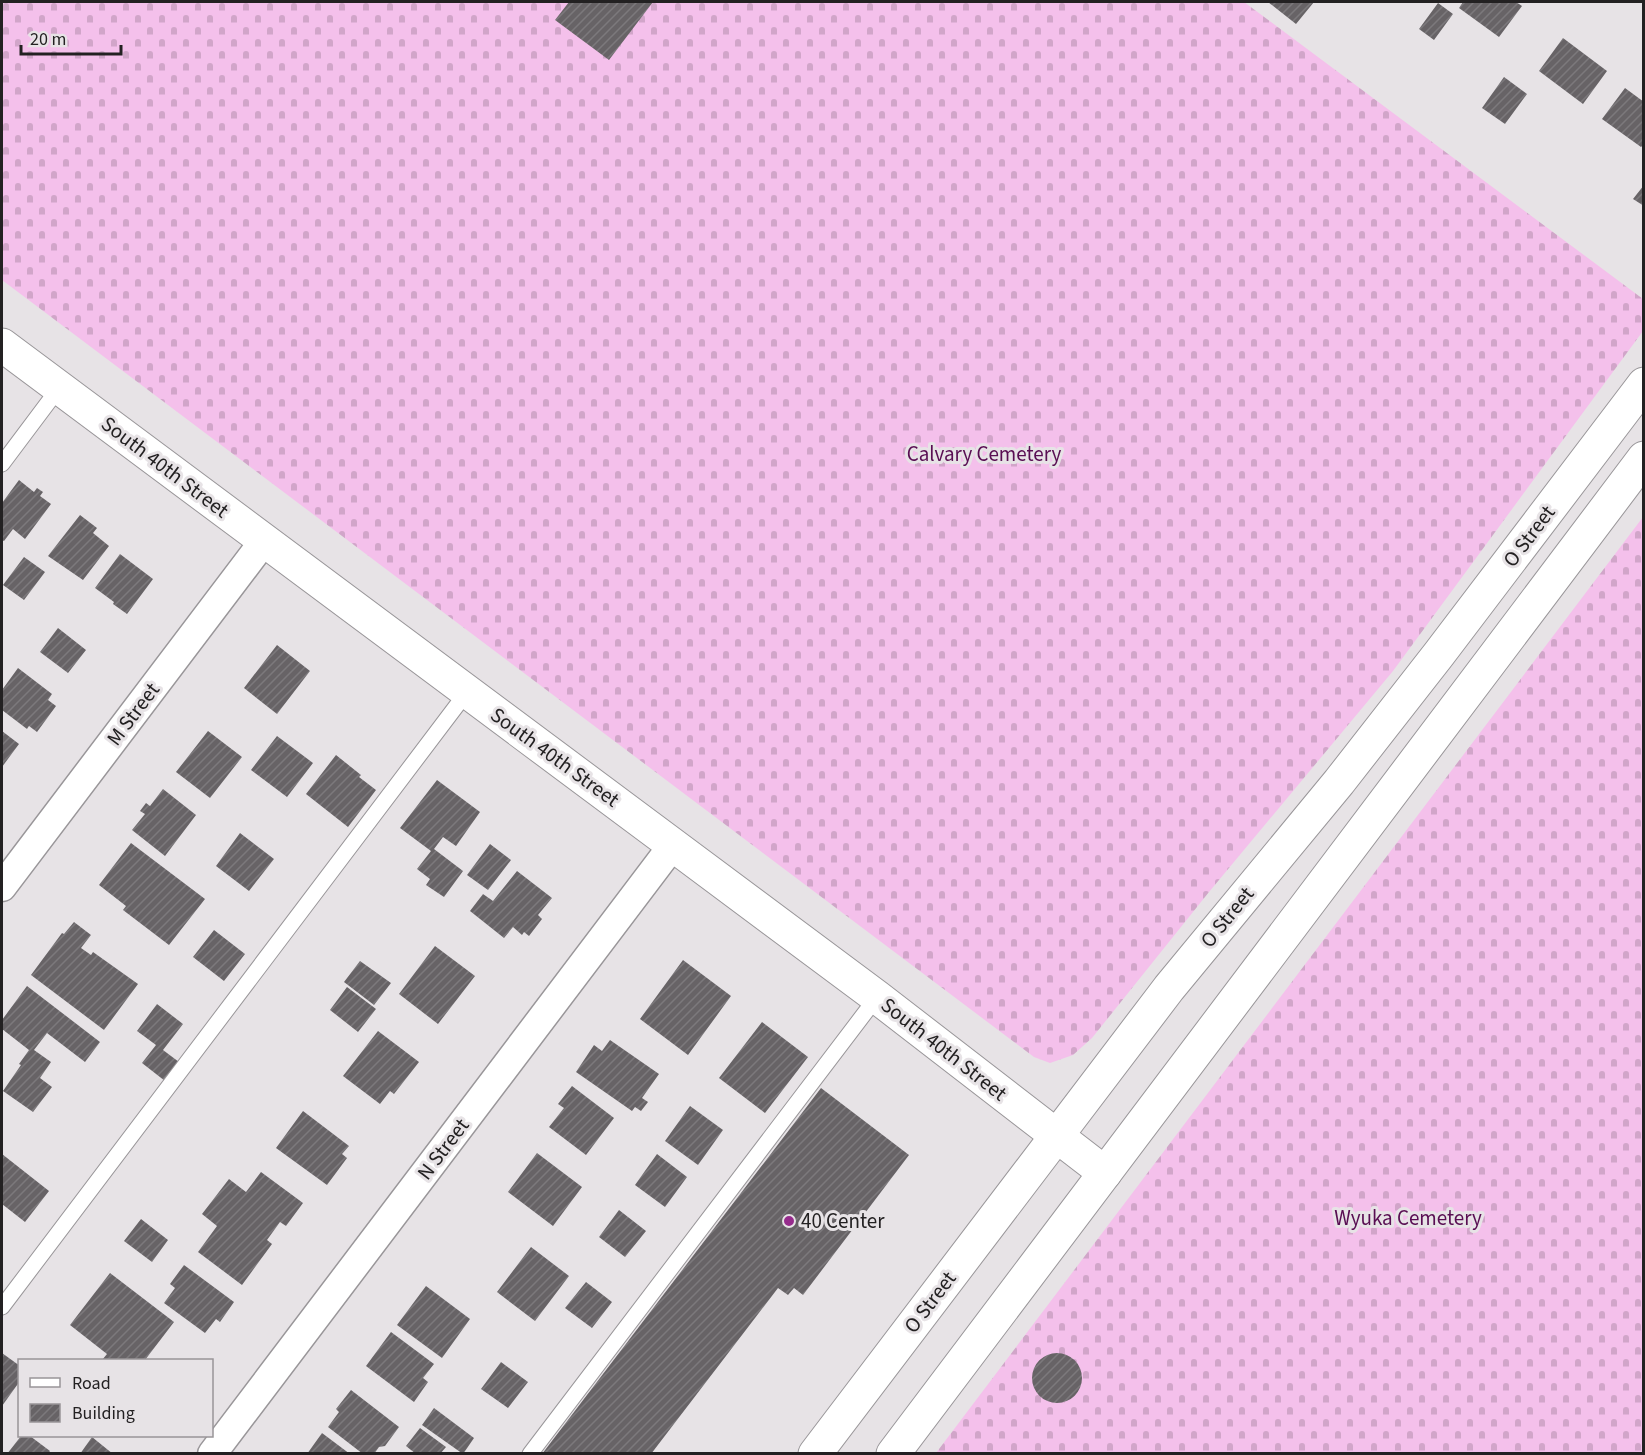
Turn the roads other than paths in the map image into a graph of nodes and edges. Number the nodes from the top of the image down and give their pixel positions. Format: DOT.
graph roads {
  1 [pos="2,345"];
  2 [pos="1644,384"];
  3 [pos="59,388"];
  4 [pos="1644,458"];
  5 [pos="2,464"];
  6 [pos="264,541"];
  7 [pos="467,692"];
  8 [pos="674,844"];
  9 [pos="2,887"];
  10 [pos="877,997"];
  11 [pos="1056,1136"];
  12 [pos="1105,1173"];
  13 [pos="2,1307"];
  14 [pos="212,1454"];
  15 [pos="530,1454"];
  16 [pos="815,1454"];
  17 [pos="893,1454"];
  1 -- 3 [label="main road, South 40th Street"];
  2 -- 11 [label="main road, O Street"];
  3 -- 5 [label="lane"];
  3 -- 6 [label="main road, South 40th Street"];
  4 -- 12 [label="main road"];
  6 -- 7 [label="main road, South 40th Street"];
  6 -- 9 [label="street, M Street"];
  7 -- 8 [label="main road, South 40th Street"];
  7 -- 13 [label="lane"];
  8 -- 10 [label="main road, South 40th Street"];
  8 -- 14 [label="street, N Street"];
  10 -- 11 [label="main road, South 40th Street"];
  10 -- 15 [label="lane"];
  11 -- 12 [label="main road, South 40th Street"];
  11 -- 16 [label="main road, O Street"];
  12 -- 17 [label="main road"];
}
